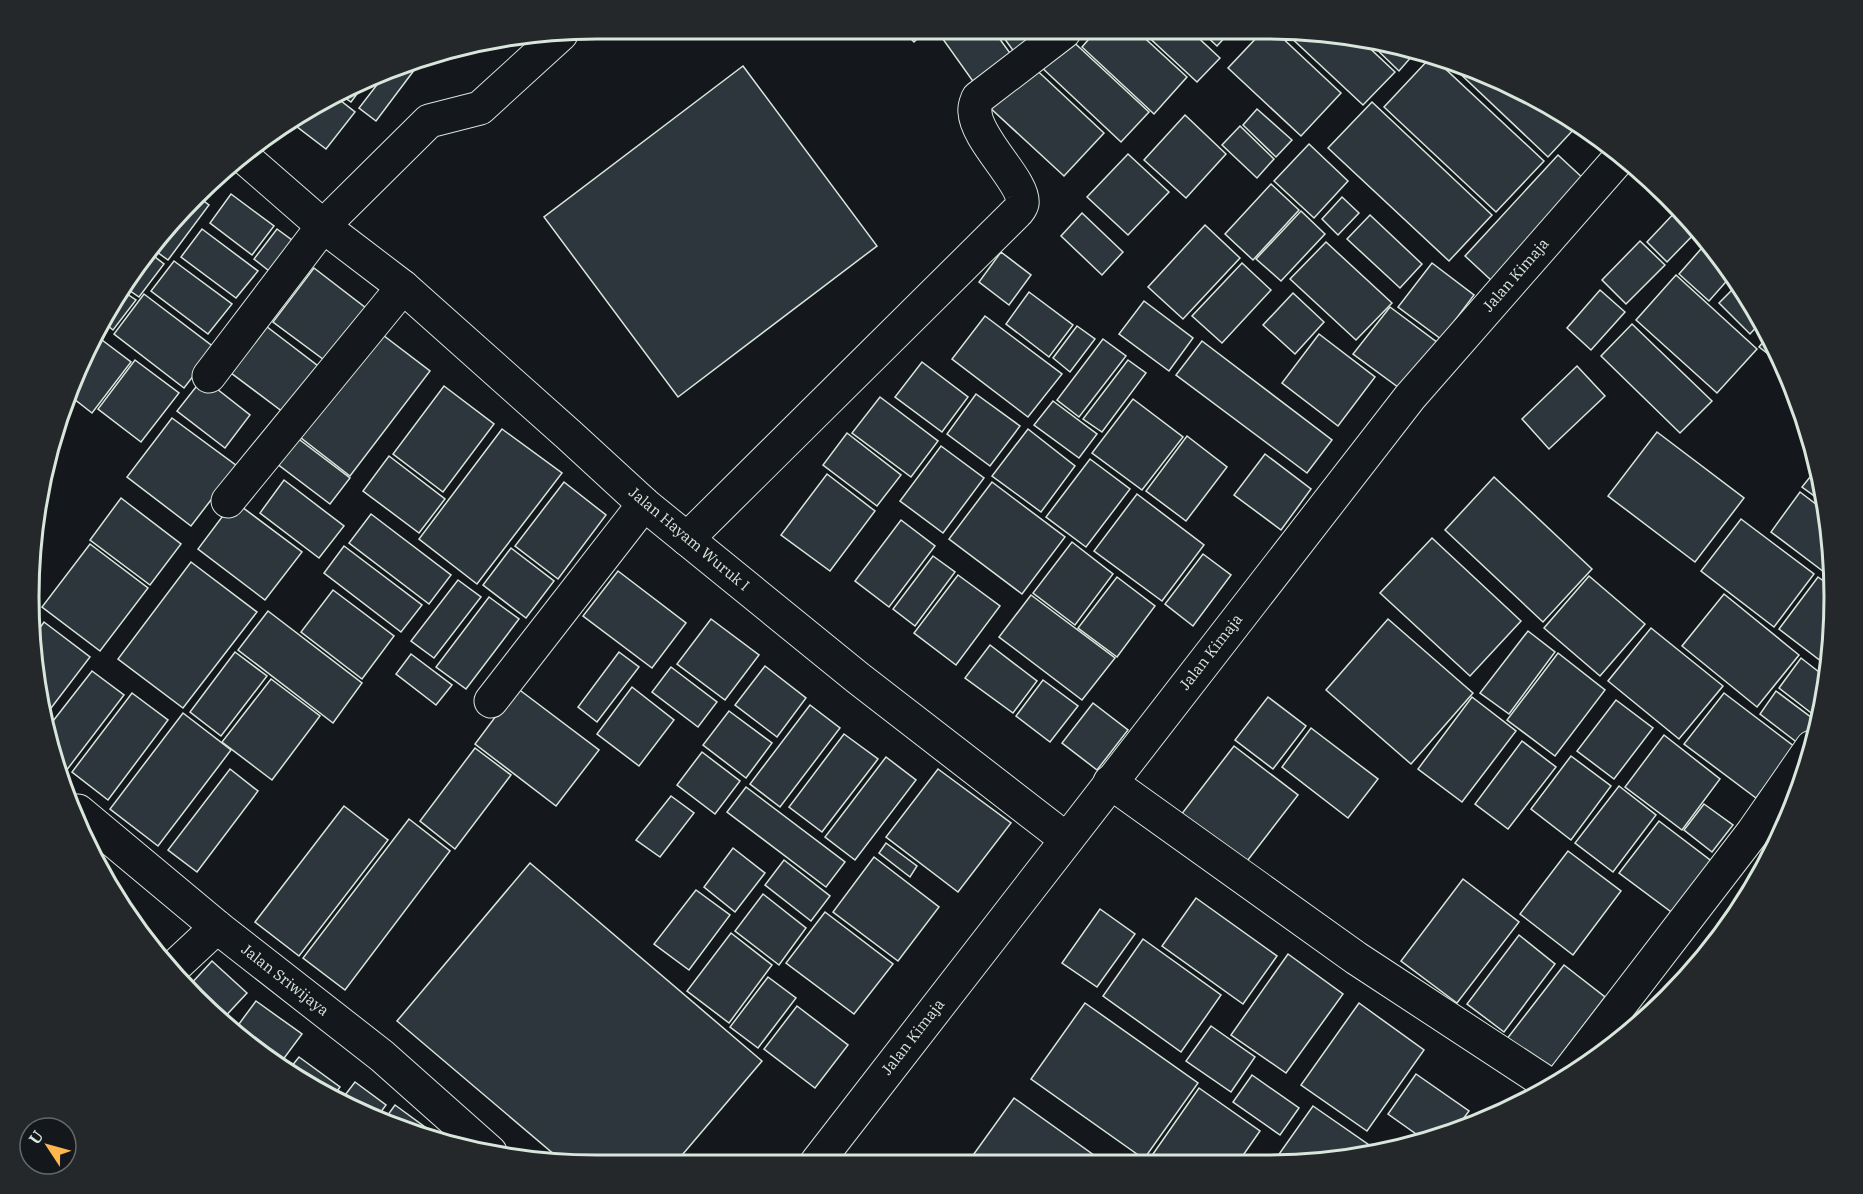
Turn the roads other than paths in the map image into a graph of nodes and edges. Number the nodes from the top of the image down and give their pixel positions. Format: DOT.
graph roads {
  1 [pos="1055,39"];
  2 [pos="554,41"];
  3 [pos="248,161"];
  4 [pos="1616,162"];
  5 [pos="323,226"];
  6 [pos="403,287"];
  7 [pos="209,375"];
  8 [pos="228,501"];
  9 [pos="644,504"];
  10 [pos="687,539"];
  11 [pos="491,701"];
  12 [pos="1796,771"];
  13 [pos="1110,782"];
  14 [pos="83,815"];
  15 [pos="1066,839"];
  16 [pos="217,927"];
  17 [pos="177,965"];
  18 [pos="1578,1059"];
  19 [pos="1543,1081"];
  20 [pos="479,1142"];
  21 [pos="822,1155"];
  1 -- 10 [label="street"];
  2 -- 5 [label="street"];
  3 -- 5 [label="street, Jalan Hayam Wuruk I"];
  4 -- 13 [label="street, Jalan Kimaja"];
  5 -- 6 [label="street, Jalan Hayam Wuruk I"];
  5 -- 7 [label="street"];
  6 -- 8 [label="street"];
  6 -- 9 [label="street, Jalan Hayam Wuruk I"];
  9 -- 10 [label="street, Jalan Hayam Wuruk I"];
  9 -- 11 [label="street"];
  10 -- 15 [label="street, Jalan Hayam Wuruk I"];
  12 -- 18 [label="street"];
  13 -- 15 [label="street, Jalan Kimaja"];
  13 -- 19 [label="street"];
  14 -- 16 [label="street, Jalan Sriwijaya"];
  15 -- 21 [label="street, Jalan Kimaja"];
  16 -- 17 [label="street"];
  16 -- 20 [label="street, Jalan Sriwijaya"];
}
